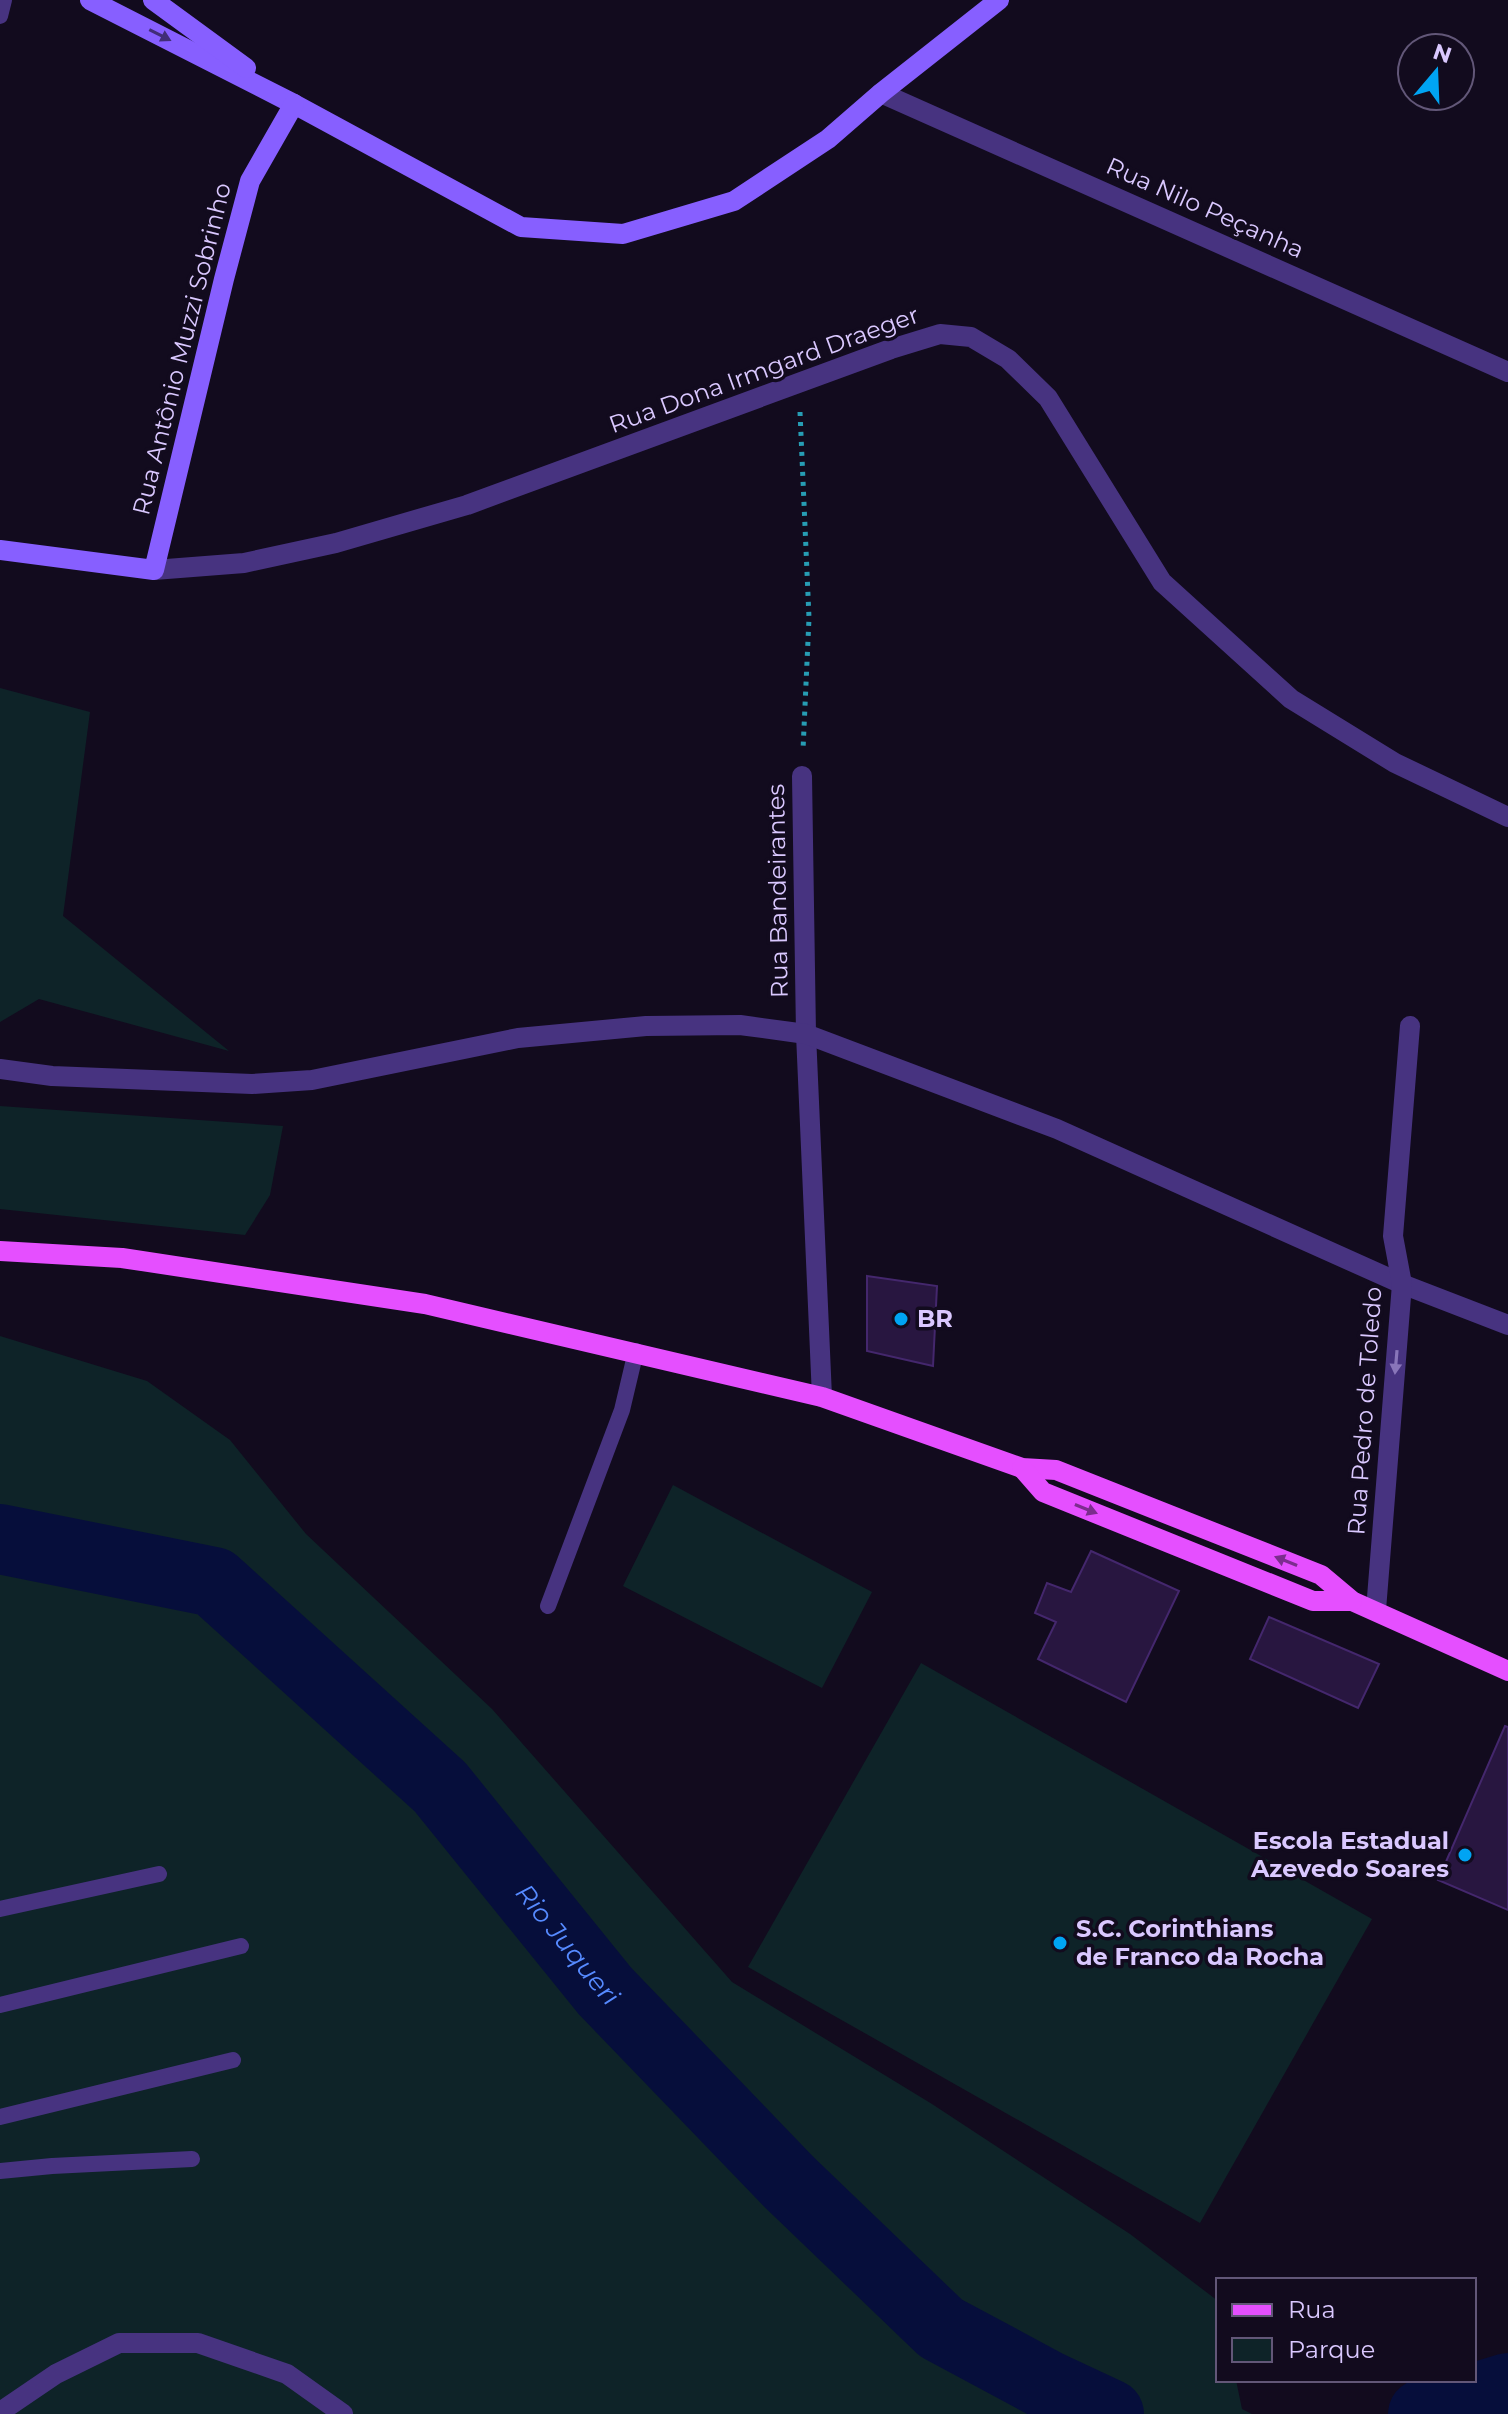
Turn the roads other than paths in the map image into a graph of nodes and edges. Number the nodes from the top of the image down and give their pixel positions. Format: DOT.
graph roads {
  1 [pos="4,0"];
  2 [pos="90,0"];
  3 [pos="153,0"];
  4 [pos="999,0"];
  5 [pos="0,16"];
  6 [pos="881,93"];
  7 [pos="294,104"];
  8 [pos="1508,372"];
  9 [pos="0,550"];
  10 [pos="154,570"];
  11 [pos="802,776"];
  12 [pos="1508,817"];
  13 [pos="1410,1026"];
  14 [pos="806,1034"];
  15 [pos="0,1069"];
  16 [pos="0,1251"];
  17 [pos="1402,1284"];
  18 [pos="1508,1325"];
  19 [pos="636,1351"];
  20 [pos="822,1397"];
  21 [pos="548,1606"];
  22 [pos="1376,1610"];
  23 [pos="1508,1671"];
  24 [pos="159,1874"];
  25 [pos="0,1909"];
  26 [pos="241,1946"];
  27 [pos="0,2005"];
  28 [pos="233,2060"];
  29 [pos="0,2117"];
  30 [pos="192,2159"];
  31 [pos="0,2171"];
  32 [pos="0,2412"];
  33 [pos="343,2414"];
  1 -- 5 [label="lane"];
  2 -- 7 [label="main road, one-way"];
  3 -- 7 [label="main road"];
  4 -- 6 [label="main road"];
  6 -- 7 [label="main road"];
  6 -- 8 [label="street, Rua Nilo Peçanha"];
  7 -- 10 [label="main road, Rua Antônio Muzzi Sobrinho"];
  9 -- 10 [label="main road, Rua Dona Irmgard Draeger"];
  10 -- 12 [label="street, Rua Dona Irmgard Draeger"];
  11 -- 14 [label="street, Rua Bandeirantes"];
  13 -- 17 [label="street, Rua Pedro de Toledo"];
  14 -- 15 [label="street"];
  14 -- 17 [label="street"];
  14 -- 20 [label="street, Rua Bandeirantes"];
  16 -- 19 [label="main road"];
  17 -- 18 [label="street"];
  17 -- 22 [label="street, Rua Pedro de Toledo, one-way"];
  19 -- 20 [label="main road"];
  19 -- 21 [label="lane"];
  20 -- 22 [label="main road"];
  22 -- 23 [label="main road"];
  24 -- 25 [label="lane"];
  26 -- 27 [label="lane"];
  28 -- 29 [label="lane"];
  30 -- 31 [label="lane"];
  32 -- 33 [label="street"];
}
